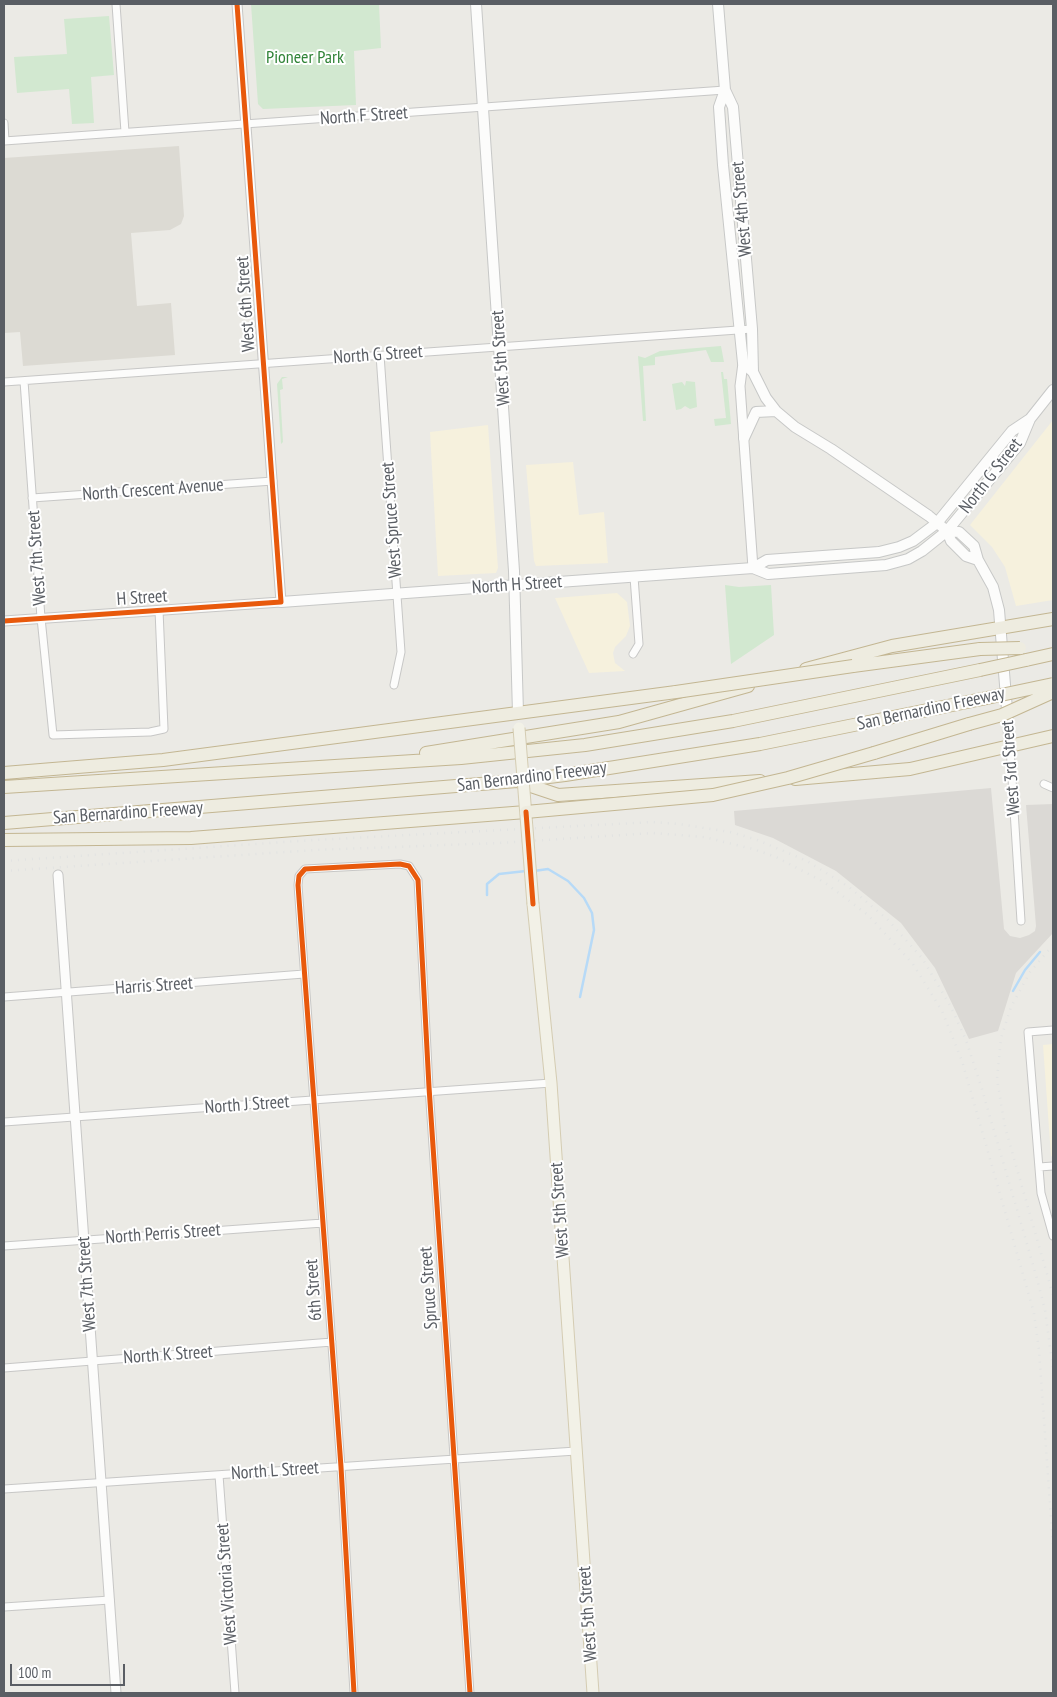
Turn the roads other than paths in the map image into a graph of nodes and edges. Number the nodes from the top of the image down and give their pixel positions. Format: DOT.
graph roads {
  1 [pos="116,4"];
  2 [pos="237,4"];
  3 [pos="476,4"];
  4 [pos="718,4"];
  5 [pos="725,90"];
  6 [pos="483,107"];
  7 [pos="4,123"];
  8 [pos="246,124"];
  9 [pos="125,132"];
  10 [pos="4,141"];
  11 [pos="752,328"];
  12 [pos="739,329"];
  13 [pos="500,347"];
  14 [pos="380,355"];
  15 [pos="743,362"];
  16 [pos="264,363"];
  17 [pos="752,372"];
  18 [pos="24,381"];
  19 [pos="4,382"];
  20 [pos="1053,390"];
  21 [pos="776,411"];
  22 [pos="1030,419"];
  23 [pos="744,438"];
  24 [pos="273,481"];
  25 [pos="32,498"];
  26 [pos="938,523"];
  27 [pos="947,531"];
  28 [pos="753,568"];
  29 [pos="634,577"];
  30 [pos="515,585"];
  31 [pos="397,593"];
  32 [pos="281,602"];
  33 [pos="158,610"];
  34 [pos="41,618"];
  35 [pos="1053,619"];
  36 [pos="4,621"];
  37 [pos="1001,627"];
  38 [pos="633,654"];
  39 [pos="1049,655"];
  40 [pos="1053,684"];
  41 [pos="394,685"];
  42 [pos="1053,692"];
  43 [pos="519,720"];
  44 [pos="1053,736"];
  45 [pos="1010,747"];
  46 [pos="320,768"];
  47 [pos="4,773"];
  48 [pos="517,781"];
  49 [pos="1044,784"];
  50 [pos="4,787"];
  51 [pos="1053,788"];
  52 [pos="526,812"];
  53 [pos="4,823"];
  54 [pos="4,840"];
  55 [pos="58,875"];
  56 [pos="298,885"];
  57 [pos="1021,921"];
  58 [pos="304,974"];
  59 [pos="66,992"];
  60 [pos="4,997"];
  61 [pos="1053,1030"];
  62 [pos="551,1083"];
  63 [pos="430,1092"];
  64 [pos="314,1101"];
  65 [pos="76,1117"];
  66 [pos="4,1122"];
  67 [pos="1039,1166"];
  68 [pos="1053,1166"];
  69 [pos="323,1223"];
  70 [pos="1053,1236"];
  71 [pos="84,1240"];
  72 [pos="4,1246"];
  73 [pos="332,1342"];
  74 [pos="93,1361"];
  75 [pos="4,1368"];
  76 [pos="576,1451"];
  77 [pos="455,1459"];
  78 [pos="341,1467"];
  79 [pos="219,1474"];
  80 [pos="102,1482"];
  81 [pos="4,1489"];
  82 [pos="110,1600"];
  83 [pos="4,1608"];
  84 [pos="116,1693"];
  85 [pos="235,1693"];
  86 [pos="354,1693"];
  87 [pos="470,1693"];
  88 [pos="593,1693"];
  1 -- 9 [label="street"];
  2 -- 8 [label="street, West 6th Street"];
  3 -- 6 [label="main road, West 5th Street"];
  4 -- 5 [label="main road, West 4th Street"];
  5 -- 6 [label="street, North F Street"];
  5 -- 11 [label="main road, West 4th Street"];
  5 -- 12 [label="main road, West 4th Street"];
  6 -- 8 [label="street, North F Street"];
  6 -- 13 [label="main road, West 5th Street"];
  7 -- 10 [label="street"];
  8 -- 9 [label="street, North F Street"];
  8 -- 16 [label="street, West 6th Street"];
  9 -- 10 [label="street, North F Street"];
  11 -- 12 [label="street, North G Street"];
  11 -- 17 [label="main road, West 3rd Street"];
  12 -- 13 [label="street, North G Street"];
  12 -- 15 [label="main road"];
  13 -- 14 [label="street, North G Street"];
  13 -- 30 [label="main road, West 5th Street"];
  14 -- 16 [label="street, North G Street"];
  14 -- 31 [label="street, West Spruce Street"];
  15 -- 17 [label="main road, West 3rd Street"];
  15 -- 23 [label="street"];
  16 -- 18 [label="street, North G Street"];
  16 -- 24 [label="street, West 6th Street"];
  17 -- 21 [label="main road, West 3rd Street"];
  18 -- 19 [label="street, North G Street"];
  18 -- 25 [label="street, West 7th Street"];
  20 -- 22 [label="main road, North G Street"];
  21 -- 23 [label="main road"];
  21 -- 26 [label="main road, West 3rd Street"];
  22 -- 26 [label="main road, North G Street"];
  22 -- 27 [label="main road, North G Street"];
  23 -- 28 [label="street"];
  24 -- 25 [label="street, North Crescent Avenue"];
  24 -- 32 [label="street, West 6th Street"];
  25 -- 34 [label="street, West 7th Street"];
  26 -- 27 [label="main road, West 3rd Street"];
  26 -- 28 [label="main road, North H Street"];
  27 -- 28 [label="main road, North H Street"];
  27 -- 37 [label="main road, West 3rd Street"];
  28 -- 29 [label="main road, North H Street"];
  29 -- 30 [label="main road, North H Street"];
  29 -- 38 [label="street"];
  30 -- 31 [label="main road, North H Street"];
  30 -- 43 [label="main road, West 5th Street"];
  31 -- 32 [label="main road, North H Street"];
  31 -- 41 [label="street, West Spruce Street"];
  32 -- 33 [label="street, H Street"];
  33 -- 34 [label="street, H Street"];
  33 -- 34 [label="street, West 7th Street"];
  34 -- 36 [label="street, H Street"];
  35 -- 37 [label="highway"];
  37 -- 45 [label="main road, West 3rd Street"];
  37 -- 46 [label="highway"];
  39 -- 43 [label="highway, bridge"];
  39 -- 46 [label="highway, San Bernardino Freeway, bridge"];
  40 -- 48 [label="highway, San Bernardino Freeway, bridge"];
  42 -- 52 [label="highway, bridge"];
  43 -- 47 [label="highway"];
  43 -- 52 [label="main road, West 5th Street, bridge"];
  44 -- 45 [label="highway"];
  45 -- 48 [label="highway"];
  45 -- 57 [label="street, West 3rd Street"];
  46 -- 50 [label="highway, San Bernardino Freeway"];
  48 -- 53 [label="highway, San Bernardino Freeway"];
  49 -- 51 [label="street"];
  52 -- 54 [label="highway"];
  52 -- 62 [label="main road, West 5th Street, bridge"];
  55 -- 59 [label="street, West 7th Street"];
  56 -- 58 [label="street, 6th Street"];
  56 -- 63 [label="street, Spruce Street"];
  58 -- 59 [label="street, Harris Street"];
  58 -- 64 [label="street, 6th Street"];
  59 -- 60 [label="street, Harris Street"];
  59 -- 65 [label="street, West 7th Street"];
  61 -- 67 [label="street"];
  62 -- 63 [label="street, North J Street"];
  62 -- 76 [label="main road, West 5th Street"];
  63 -- 64 [label="street, North J Street"];
  63 -- 77 [label="street, Spruce Street"];
  64 -- 65 [label="street, North J Street"];
  64 -- 69 [label="street, 6th Street"];
  65 -- 66 [label="street, North J Street"];
  65 -- 71 [label="street, West 7th Street"];
  67 -- 68 [label="street"];
  67 -- 70 [label="street"];
  69 -- 71 [label="street, North Perris Street"];
  69 -- 73 [label="street, 6th Street"];
  71 -- 72 [label="street, North Perris Street"];
  71 -- 74 [label="street, West 7th Street"];
  73 -- 74 [label="street, North K Street"];
  73 -- 78 [label="street, 6th Street"];
  74 -- 75 [label="street, North K Street"];
  74 -- 80 [label="street, West 7th Street"];
  76 -- 77 [label="street, North L Street"];
  76 -- 88 [label="main road, West 5th Street"];
  77 -- 78 [label="street, North L Street"];
  77 -- 87 [label="street, Spruce Street"];
  78 -- 79 [label="street, North L Street"];
  78 -- 86 [label="street, 6th Street"];
  79 -- 80 [label="street, North L Street"];
  79 -- 85 [label="street, West Victoria Street"];
  80 -- 81 [label="street, North L Street"];
  80 -- 82 [label="street, West 7th Street"];
  82 -- 83 [label="street"];
  82 -- 84 [label="street, West 7th Street"];
}
